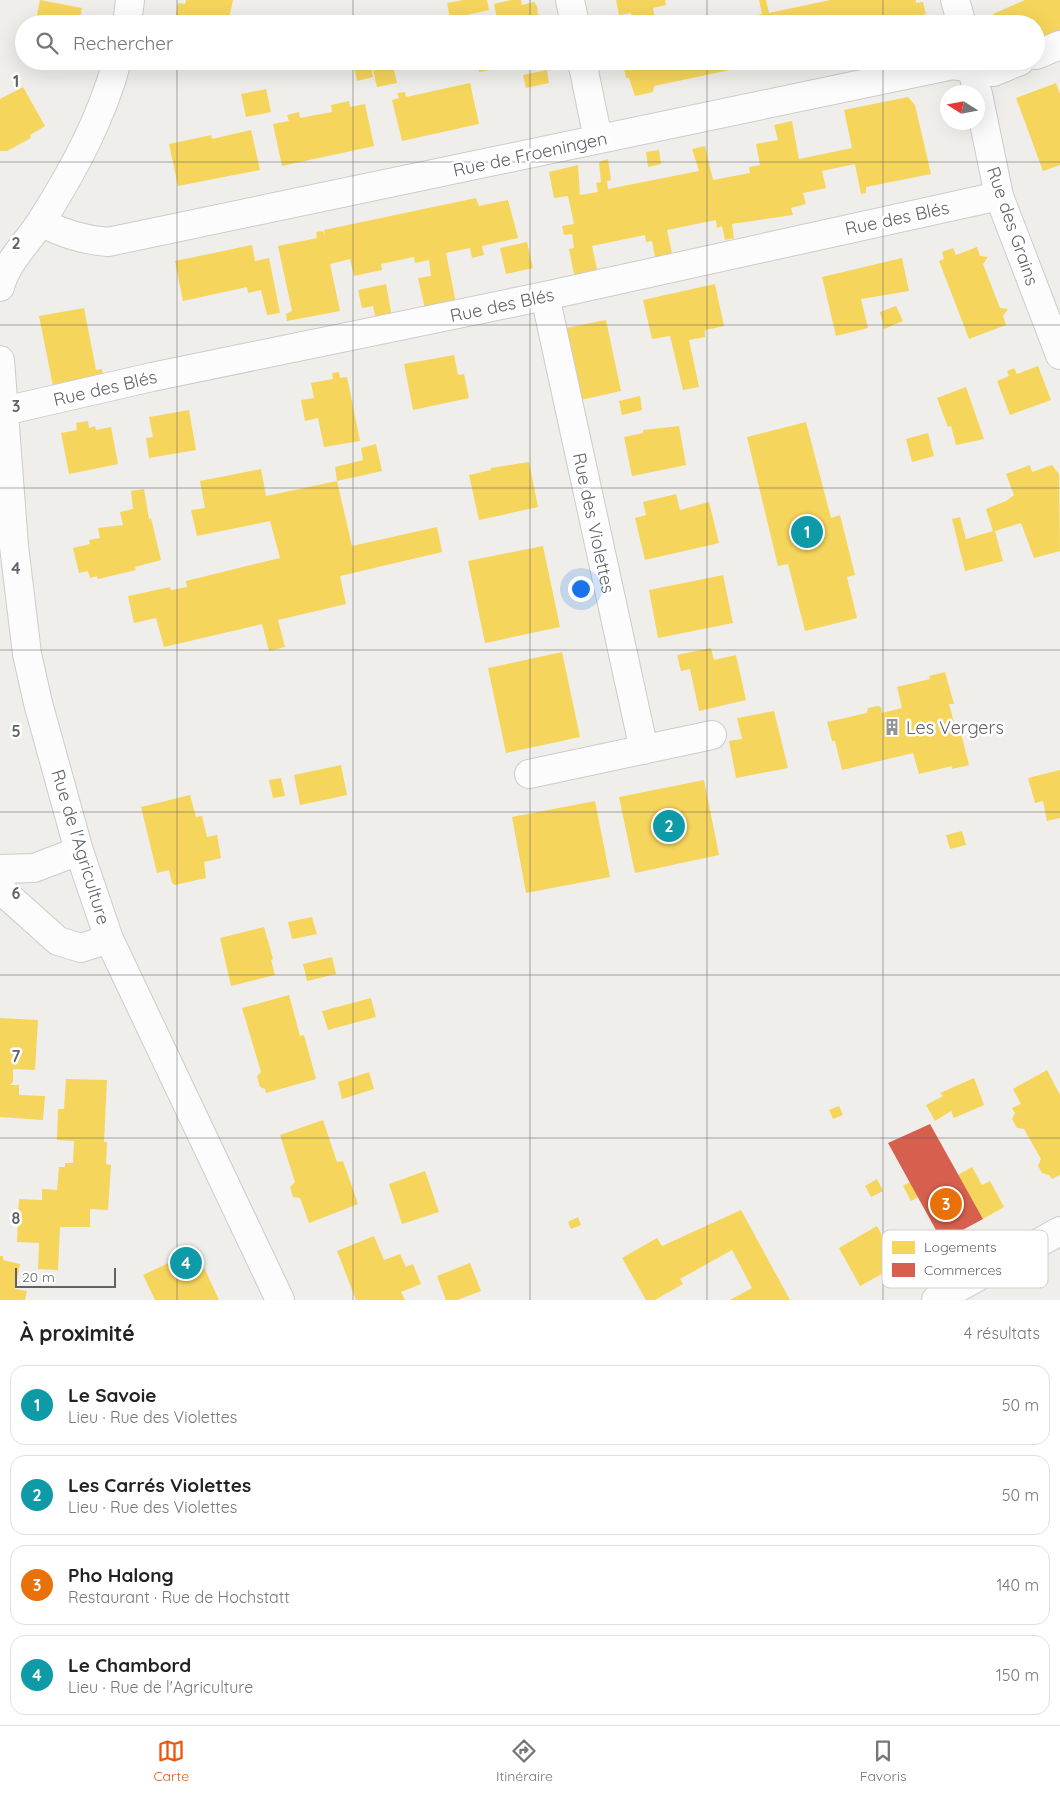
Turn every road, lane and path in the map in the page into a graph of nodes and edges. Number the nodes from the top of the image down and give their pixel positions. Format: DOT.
graph roads {
  1 [pos="130,0"];
  2 [pos="570,0"];
  3 [pos="955,0"];
  4 [pos="128,15"];
  5 [pos="573,15"];
  6 [pos="959,15"];
  7 [pos="1060,45"];
  8 [pos="1045,51"];
  9 [pos="115,70"];
  10 [pos="584,70"];
  11 [pos="930,70"];
  12 [pos="962,70"];
  13 [pos="998,70"];
  14 [pos="975,79"];
  15 [pos="598,139"];
  16 [pos="999,196"];
  17 [pos="41,222"];
  18 [pos="8,249"];
  19 [pos="0,288"];
  20 [pos="545,296"];
  21 [pos="1060,355"];
  22 [pos="0,360"];
  23 [pos="3,419"];
  24 [pos="712,735"];
  25 [pos="644,750"];
  26 [pos="530,774"];
  27 [pos="79,851"];
  28 [pos="0,869"];
  29 [pos="0,889"];
  30 [pos="109,940"];
  31 [pos="1060,1231"];
  32 [pos="1048,1238"];
  33 [pos="958,1288"];
  34 [pos="280,1300"];
  35 [pos="936,1300"];
  1 -- 4 [label="street"];
  2 -- 5 [label="street"];
  3 -- 6 [label="street"];
  7 -- 8 [label="street"];
  9 -- 17 [label="street"];
  10 -- 15 [label="street"];
  11 -- 15 [label="street, Rue de Froeningen"];
  12 -- 14 [label="street, Rue de Froeningen"];
  13 -- 14 [label="street, Rue de Froeningen"];
  14 -- 16 [label="street, Rue des Grains"];
  15 -- 17 [label="street, Rue de Froeningen"];
  16 -- 20 [label="street, Rue des Blés"];
  16 -- 21 [label="street, Rue des Grains"];
  17 -- 18 [label="street"];
  18 -- 19 [label="street"];
  20 -- 23 [label="street, Rue des Blés"];
  20 -- 25 [label="street, Rue des Violettes"];
  22 -- 23 [label="street, Rue de l'Agriculture"];
  23 -- 27 [label="street, Rue de l'Agriculture"];
  24 -- 25 [label="street"];
  25 -- 26 [label="street"];
  27 -- 28 [label="street"];
  27 -- 30 [label="street, Rue de l'Agriculture"];
  29 -- 30 [label="street"];
  30 -- 34 [label="street, Rue de l'Agriculture"];
  31 -- 32 [label="street"];
  33 -- 35 [label="street"];
}
